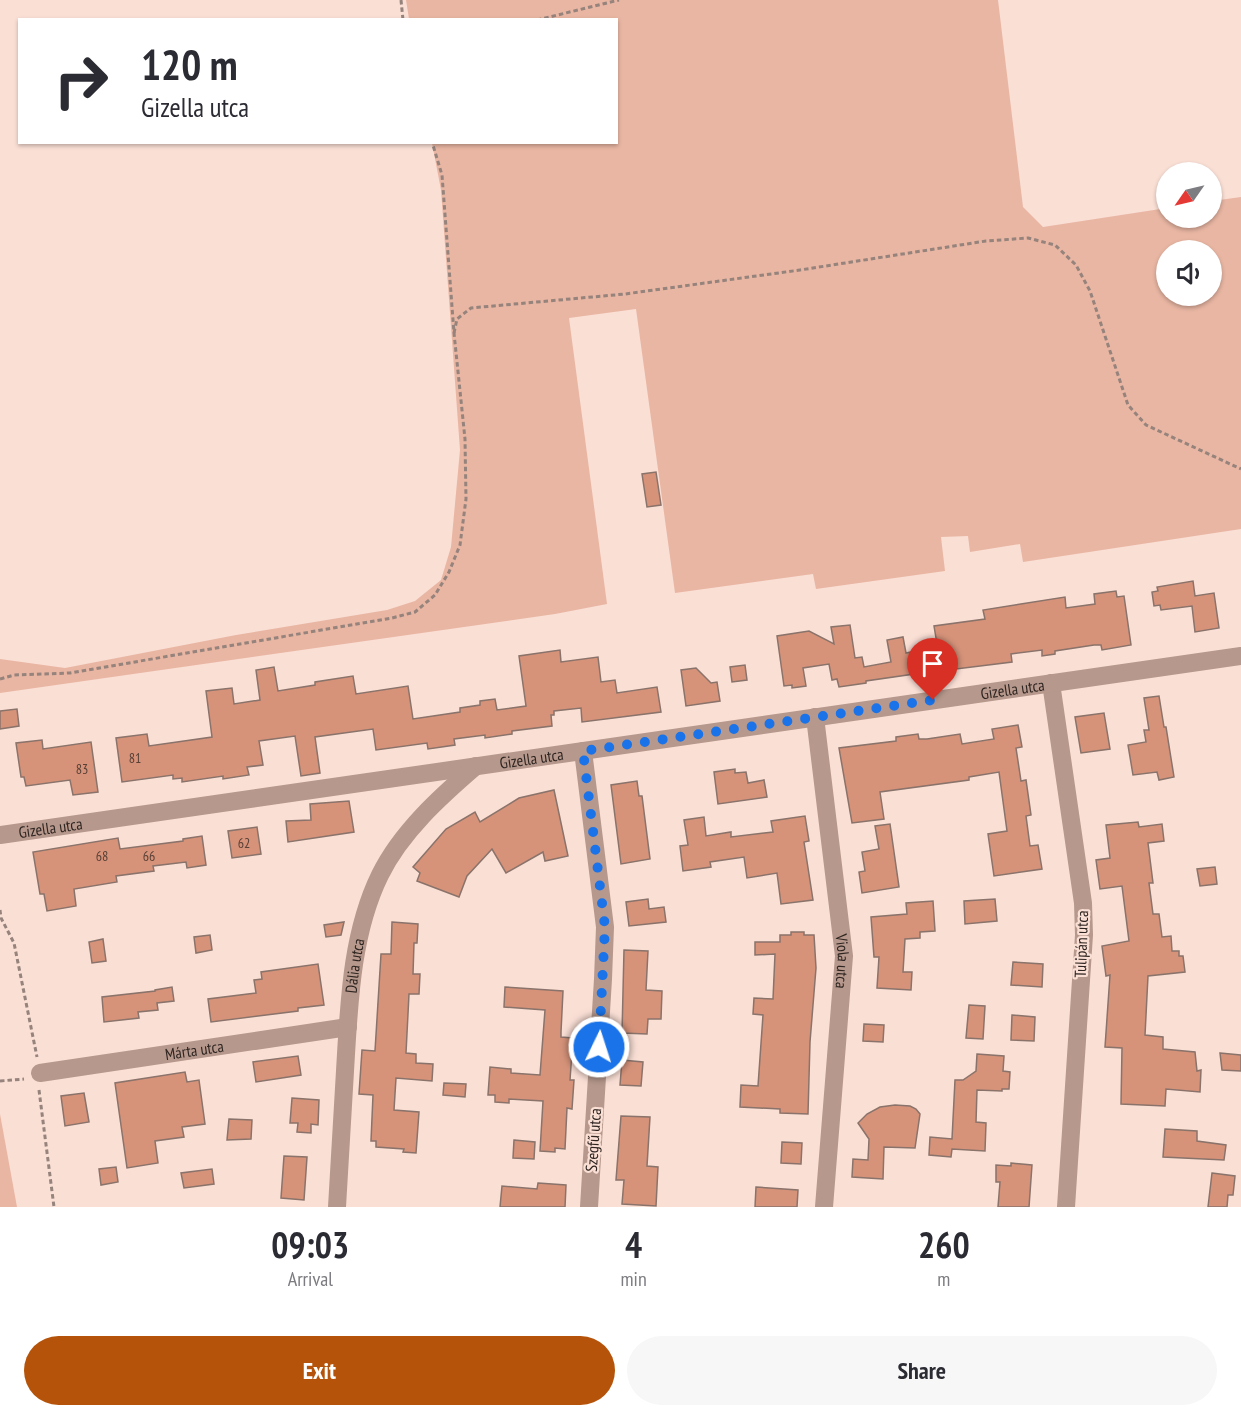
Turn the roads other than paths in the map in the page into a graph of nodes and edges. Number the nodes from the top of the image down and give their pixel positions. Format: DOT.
graph roads {
  1 [pos="1241,656"];
  2 [pos="1051,683"];
  3 [pos="815,717"];
  4 [pos="583,751"];
  5 [pos="476,766"];
  6 [pos="0,834"];
  7 [pos="348,1027"];
  8 [pos="33,1076"];
  9 [pos="337,1207"];
  10 [pos="589,1207"];
  11 [pos="824,1207"];
  12 [pos="1066,1207"];
  1 -- 2 [label="street, Gizella utca"];
  2 -- 3 [label="street, Gizella utca"];
  2 -- 12 [label="street, Tulipán utca"];
  3 -- 4 [label="street, Gizella utca"];
  3 -- 11 [label="street, Viola utca"];
  4 -- 5 [label="street, Gizella utca"];
  4 -- 10 [label="street, Szegfű utca"];
  5 -- 6 [label="street, Gizella utca"];
  5 -- 7 [label="street, Dália utca"];
  7 -- 8 [label="street, Márta utca"];
  7 -- 9 [label="street, Dália utca"];
}
